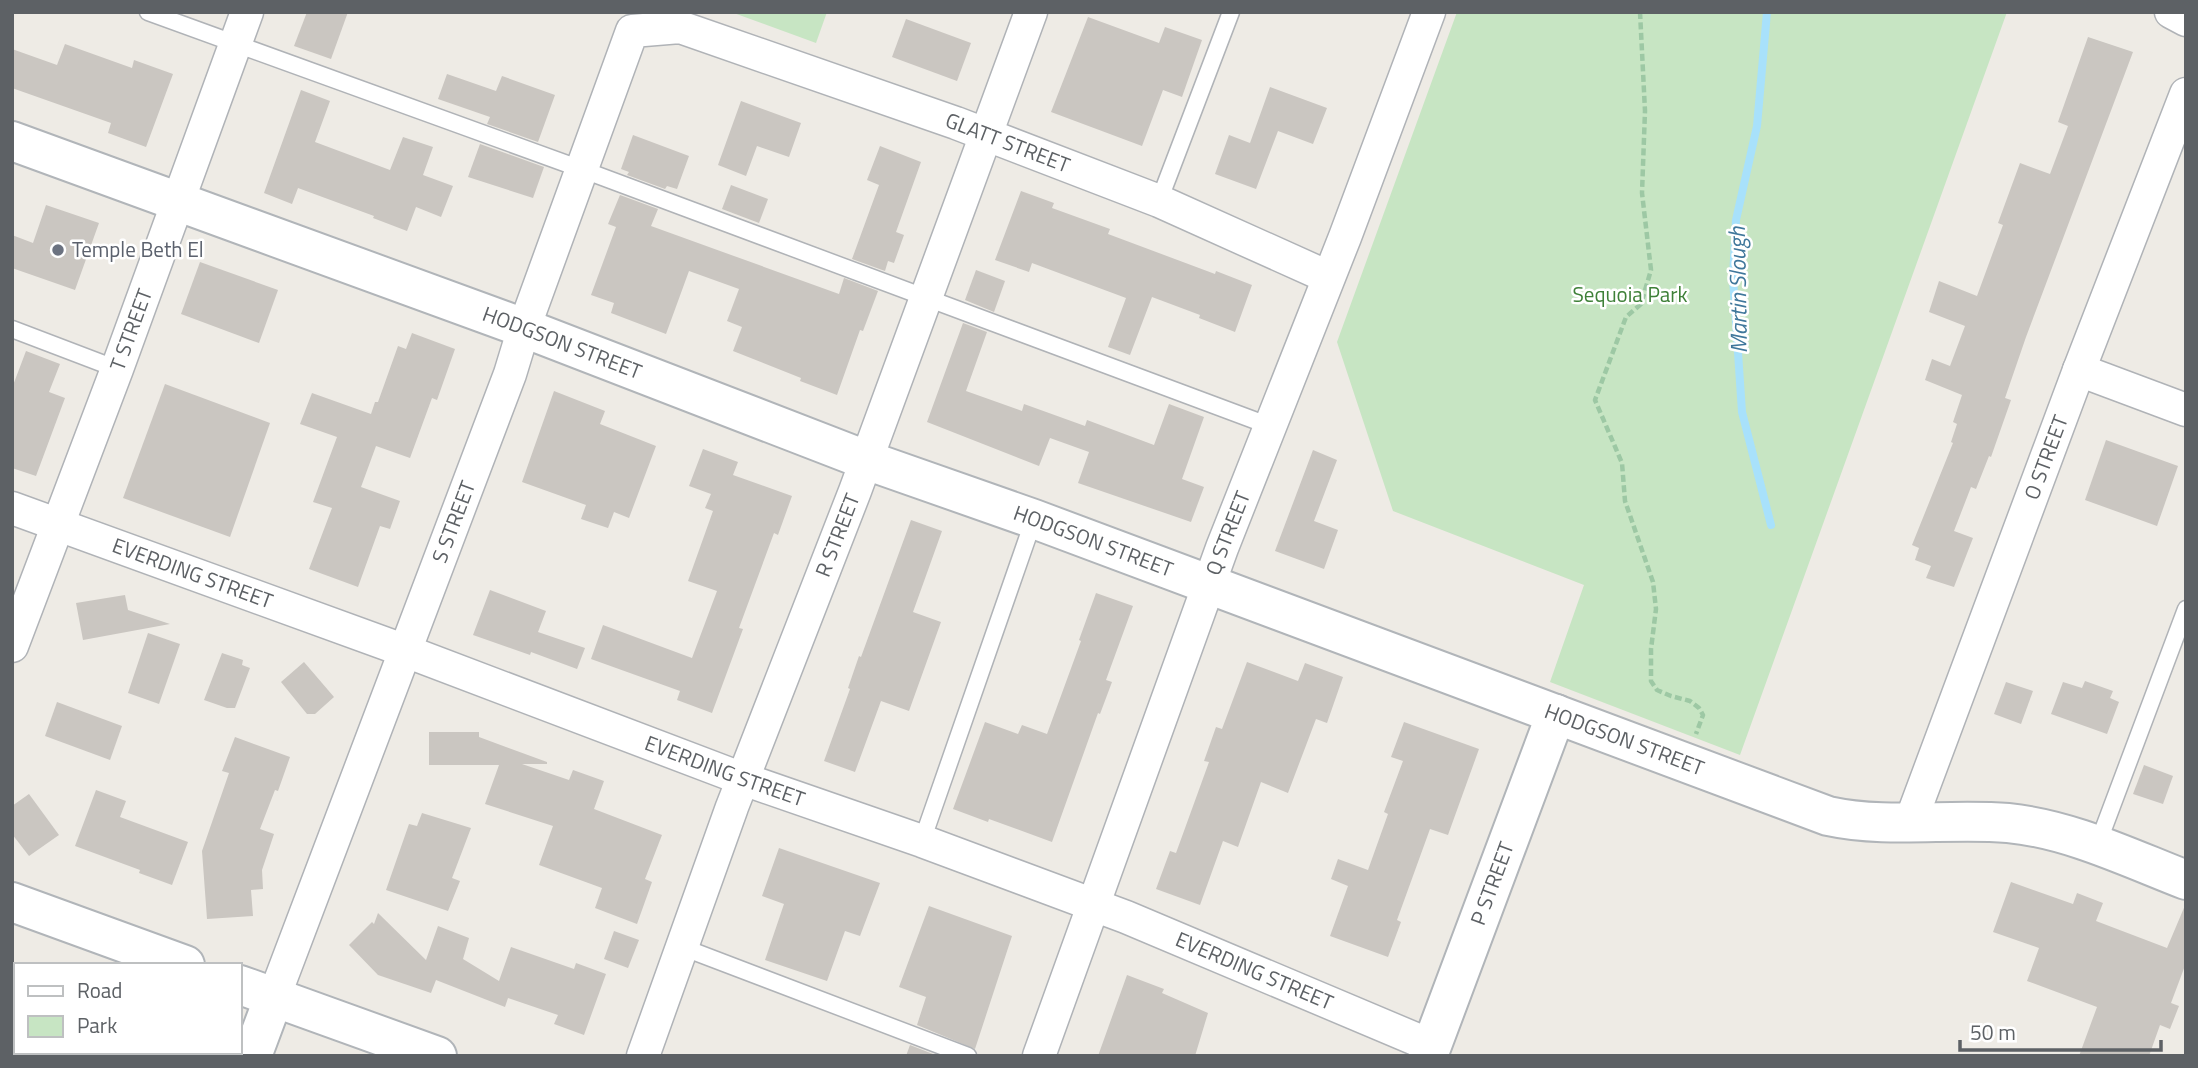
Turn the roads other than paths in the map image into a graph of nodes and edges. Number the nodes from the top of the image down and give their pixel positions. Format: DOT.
graph roads {
  1 [pos="148,12"];
  2 [pos="247,12"];
  3 [pos="1031,12"];
  4 [pos="1231,12"];
  5 [pos="1429,12"];
  6 [pos="2171,12"];
  7 [pos="2186,20"];
  8 [pos="680,27"];
  9 [pos="236,46"];
  10 [pos="2186,94"];
  11 [pos="985,135"];
  12 [pos="12,141"];
  13 [pos="581,169"];
  14 [pos="1159,201"];
  15 [pos="178,202"];
  16 [pos="1328,277"];
  17 [pos="925,296"];
  18 [pos="524,328"];
  19 [pos="12,330"];
  20 [pos="117,369"];
  21 [pos="2079,370"];
  22 [pos="2186,410"];
  23 [pos="1269,426"];
  24 [pos="866,460"];
  25 [pos="12,508"];
  26 [pos="1034,519"];
  27 [pos="59,524"];
  28 [pos="1209,584"];
  29 [pos="2186,609"];
  30 [pos="12,646"];
  31 [pos="403,650"];
  32 [pos="1556,713"];
  33 [pos="743,779"];
  34 [pos="1910,823"];
  35 [pos="922,841"];
  36 [pos="2097,846"];
  37 [pos="2186,880"];
  38 [pos="12,902"];
  39 [pos="1091,905"];
  40 [pos="682,947"];
  41 [pos="180,963"];
  42 [pos="257,991"];
  43 [pos="1430,1051"];
  44 [pos="252,1056"];
  45 [pos="437,1056"];
  46 [pos="643,1056"];
  47 [pos="968,1056"];
  48 [pos="1039,1056"];
  1 -- 9 [label="lane"];
  2 -- 9 [label="street, T STREET"];
  3 -- 11 [label="street, R STREET"];
  4 -- 14 [label="lane"];
  5 -- 16 [label="street, Q STREET"];
  6 -- 7 [label="street"];
  8 -- 11 [label="street, GLATT STREET"];
  8 -- 13 [label="street, S STREET"];
  9 -- 13 [label="lane"];
  9 -- 15 [label="street, T STREET"];
  10 -- 21 [label="street, O STREET"];
  11 -- 14 [label="street, GLATT STREET"];
  11 -- 17 [label="street, R STREET"];
  12 -- 15 [label="street, HODGSON STREET"];
  13 -- 17 [label="lane"];
  13 -- 18 [label="street, S STREET"];
  14 -- 16 [label="street, GLATT STREET"];
  15 -- 18 [label="street, HODGSON STREET"];
  15 -- 20 [label="street, T STREET"];
  16 -- 23 [label="street, Q STREET"];
  17 -- 23 [label="lane"];
  17 -- 24 [label="street, R STREET"];
  18 -- 24 [label="street, HODGSON STREET"];
  18 -- 31 [label="street, S STREET"];
  19 -- 20 [label="lane"];
  20 -- 27 [label="street, T STREET"];
  21 -- 22 [label="street"];
  21 -- 34 [label="street, O STREET"];
  23 -- 28 [label="street, Q STREET"];
  24 -- 26 [label="street, HODGSON STREET"];
  24 -- 33 [label="street, R STREET"];
  25 -- 27 [label="street, EVERDING STREET"];
  26 -- 28 [label="street, HODGSON STREET"];
  26 -- 35 [label="lane"];
  27 -- 30 [label="street, T STREET"];
  27 -- 31 [label="street, EVERDING STREET"];
  28 -- 32 [label="street, HODGSON STREET"];
  28 -- 39 [label="street, Q STREET"];
  29 -- 36 [label="lane"];
  31 -- 33 [label="street, EVERDING STREET"];
  31 -- 42 [label="street, S STREET"];
  32 -- 34 [label="street, HODGSON STREET"];
  32 -- 43 [label="street, P STREET"];
  33 -- 35 [label="street, EVERDING STREET"];
  33 -- 40 [label="street, R STREET"];
  34 -- 36 [label="street, HODGSON STREET"];
  35 -- 39 [label="street, EVERDING STREET"];
  36 -- 37 [label="street, HODGSON STREET"];
  38 -- 41 [label="street"];
  39 -- 43 [label="street, EVERDING STREET"];
  39 -- 48 [label="street, Q STREET"];
  40 -- 46 [label="street, R STREET"];
  40 -- 47 [label="lane"];
  42 -- 44 [label="street, S STREET"];
  42 -- 45 [label="street"];
}
